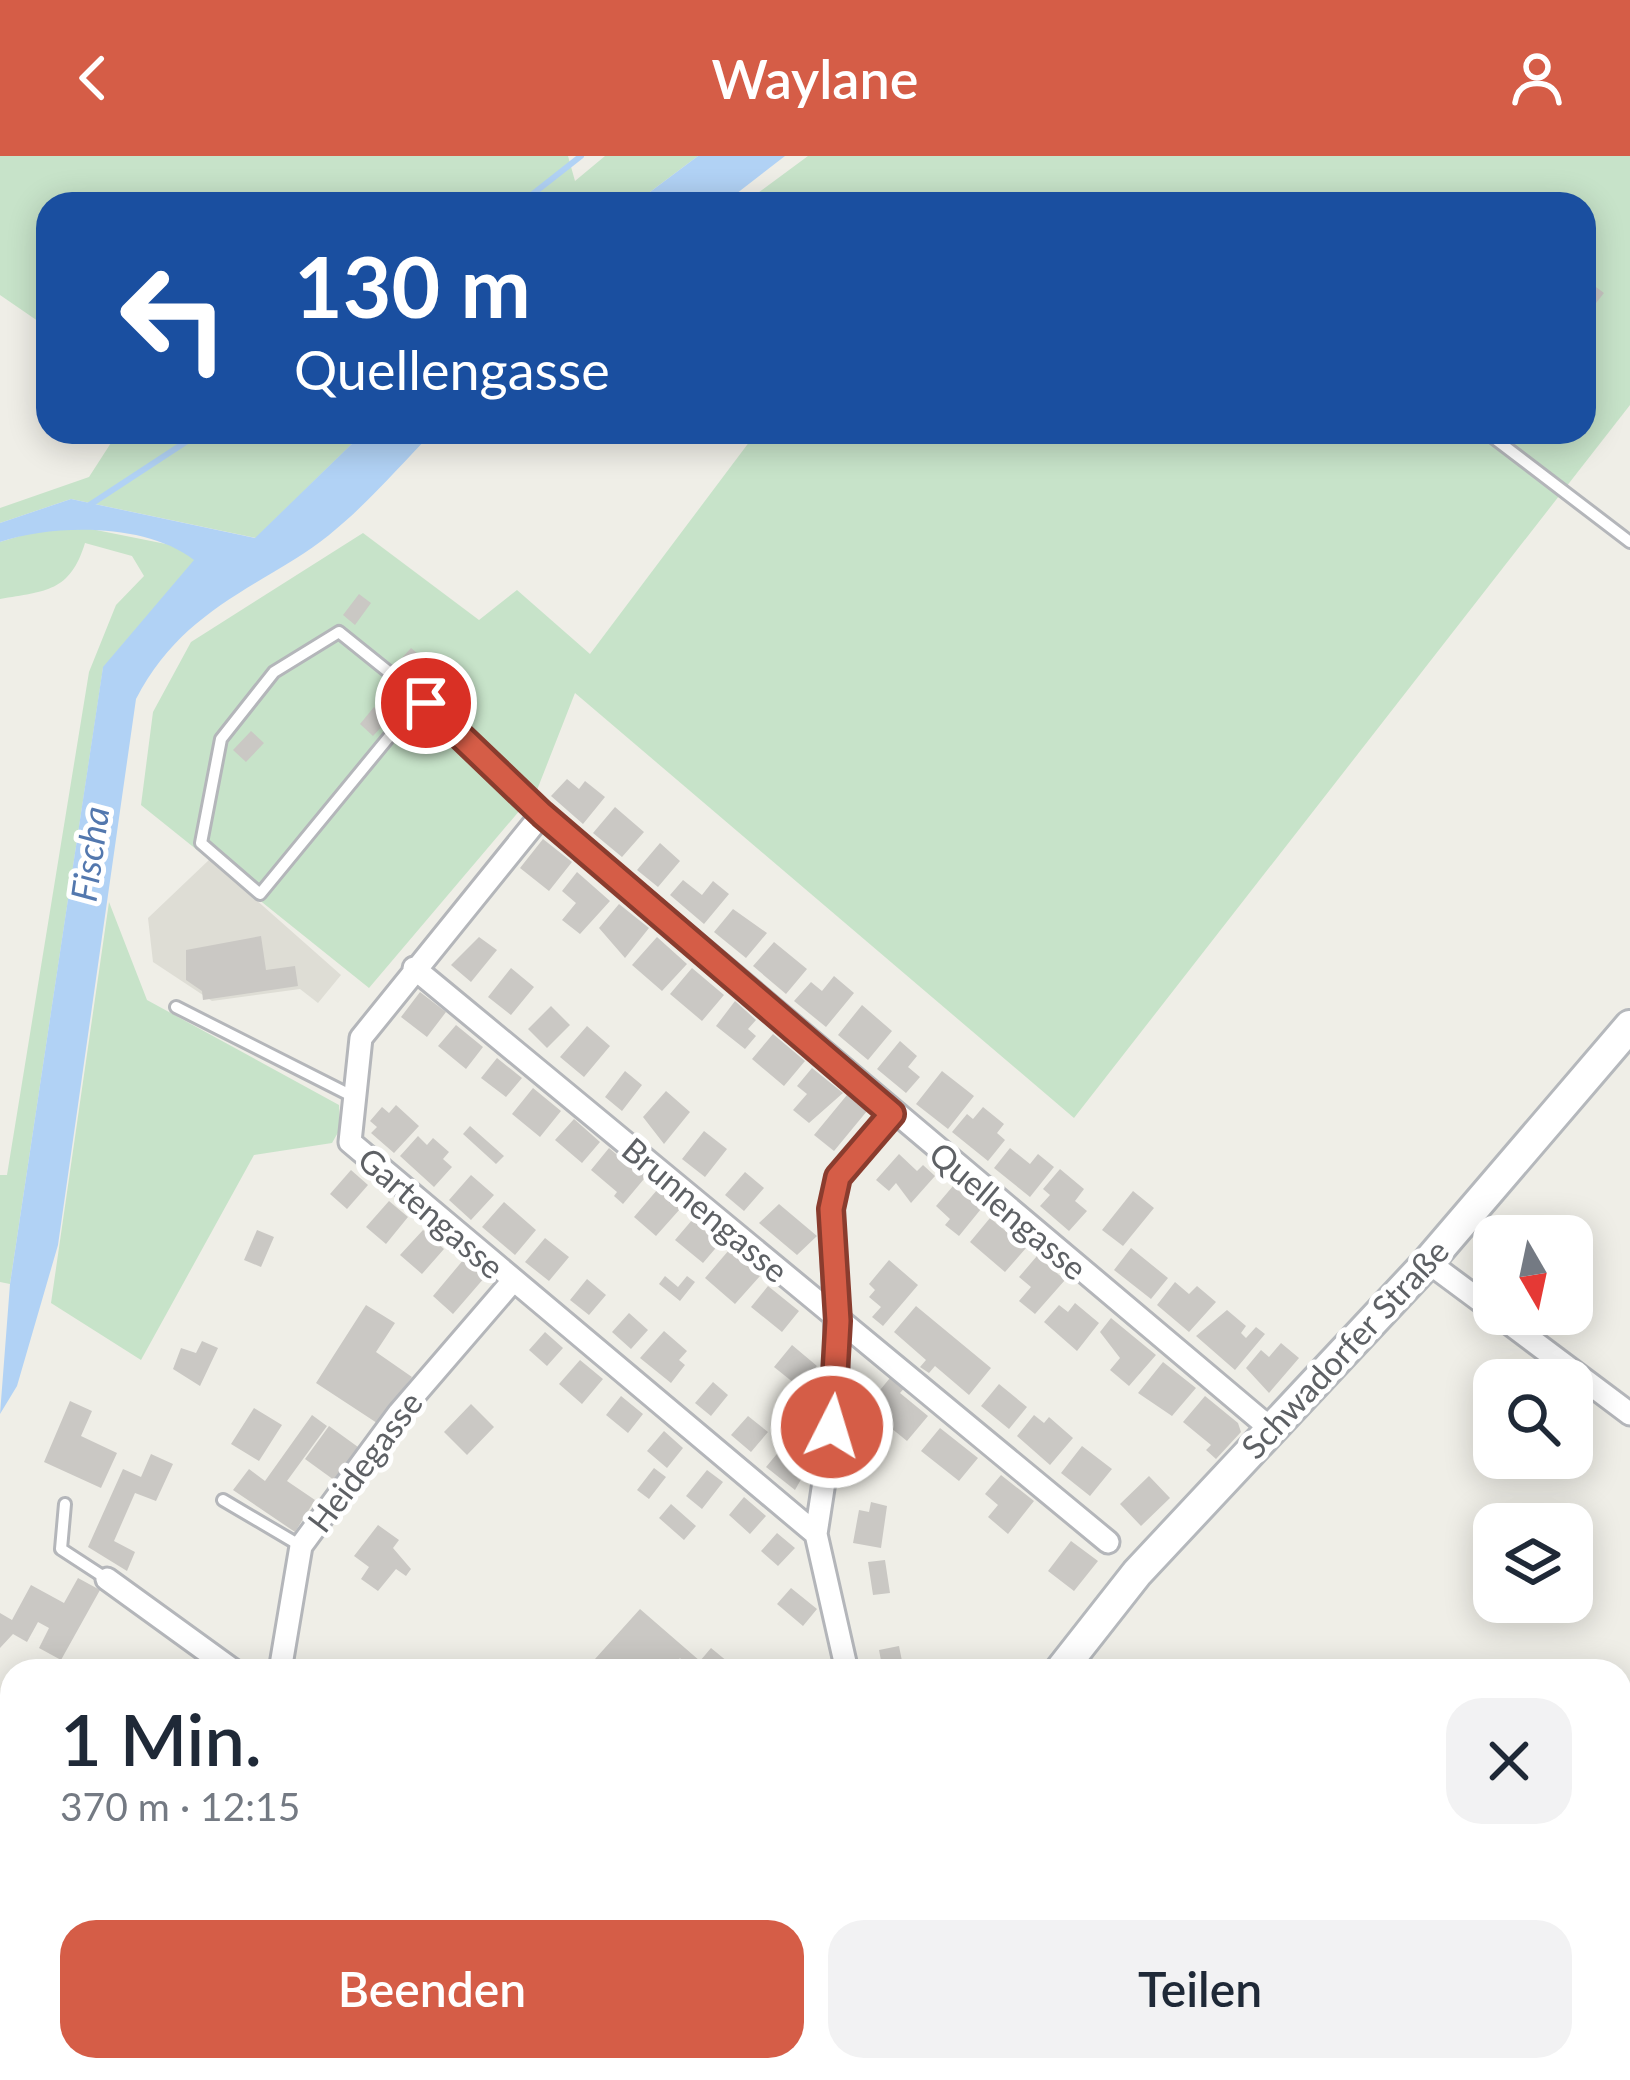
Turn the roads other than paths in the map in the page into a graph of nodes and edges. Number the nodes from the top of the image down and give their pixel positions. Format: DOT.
graph roads {
  1 [pos="1501,444"];
  2 [pos="1630,542"];
  3 [pos="424,700"];
  4 [pos="542,814"];
  5 [pos="414,968"];
  6 [pos="176,1007"];
  7 [pos="1630,1026"];
  8 [pos="354,1097"];
  9 [pos="892,1114"];
  10 [pos="1428,1262"];
  11 [pos="512,1283"];
  12 [pos="1473,1296"];
  13 [pos="838,1321"];
  14 [pos="1525,1335"];
  15 [pos="1630,1414"];
  16 [pos="1271,1430"];
  17 [pos="223,1500"];
  18 [pos="65,1504"];
  19 [pos="816,1534"];
  20 [pos="1108,1542"];
  21 [pos="301,1546"];
  22 [pos="107,1579"];
  23 [pos="217,1659"];
  24 [pos="282,1659"];
  25 [pos="844,1659"];
  26 [pos="1070,1659"];
  1 -- 2 [label="lane"];
  3 -- 3 [label="lane, Quellengasse"];
  3 -- 4 [label="lane, Quellengasse"];
  4 -- 5 [label="street, Gartengasse"];
  4 -- 9 [label="street, Quellengasse"];
  5 -- 8 [label="street, Gartengasse"];
  5 -- 13 [label="street, Brunnengasse"];
  6 -- 8 [label="lane"];
  7 -- 10 [label="main road, Schwadorfer Straße"];
  8 -- 11 [label="street, Gartengasse"];
  9 -- 13 [label="street"];
  9 -- 16 [label="street, Quellengasse"];
  10 -- 12 [label="street"];
  10 -- 16 [label="main road, Schwadorfer Straße"];
  11 -- 19 [label="street, Gartengasse"];
  11 -- 21 [label="street, Heidegasse"];
  13 -- 19 [label="street"];
  13 -- 20 [label="street, Brunnengasse"];
  14 -- 15 [label="street"];
  16 -- 26 [label="main road, Schwadorfer Straße"];
  17 -- 21 [label="lane"];
  18 -- 22 [label="lane"];
  19 -- 25 [label="street"];
  21 -- 24 [label="street, Heidegasse"];
  22 -- 23 [label="street"];
}
